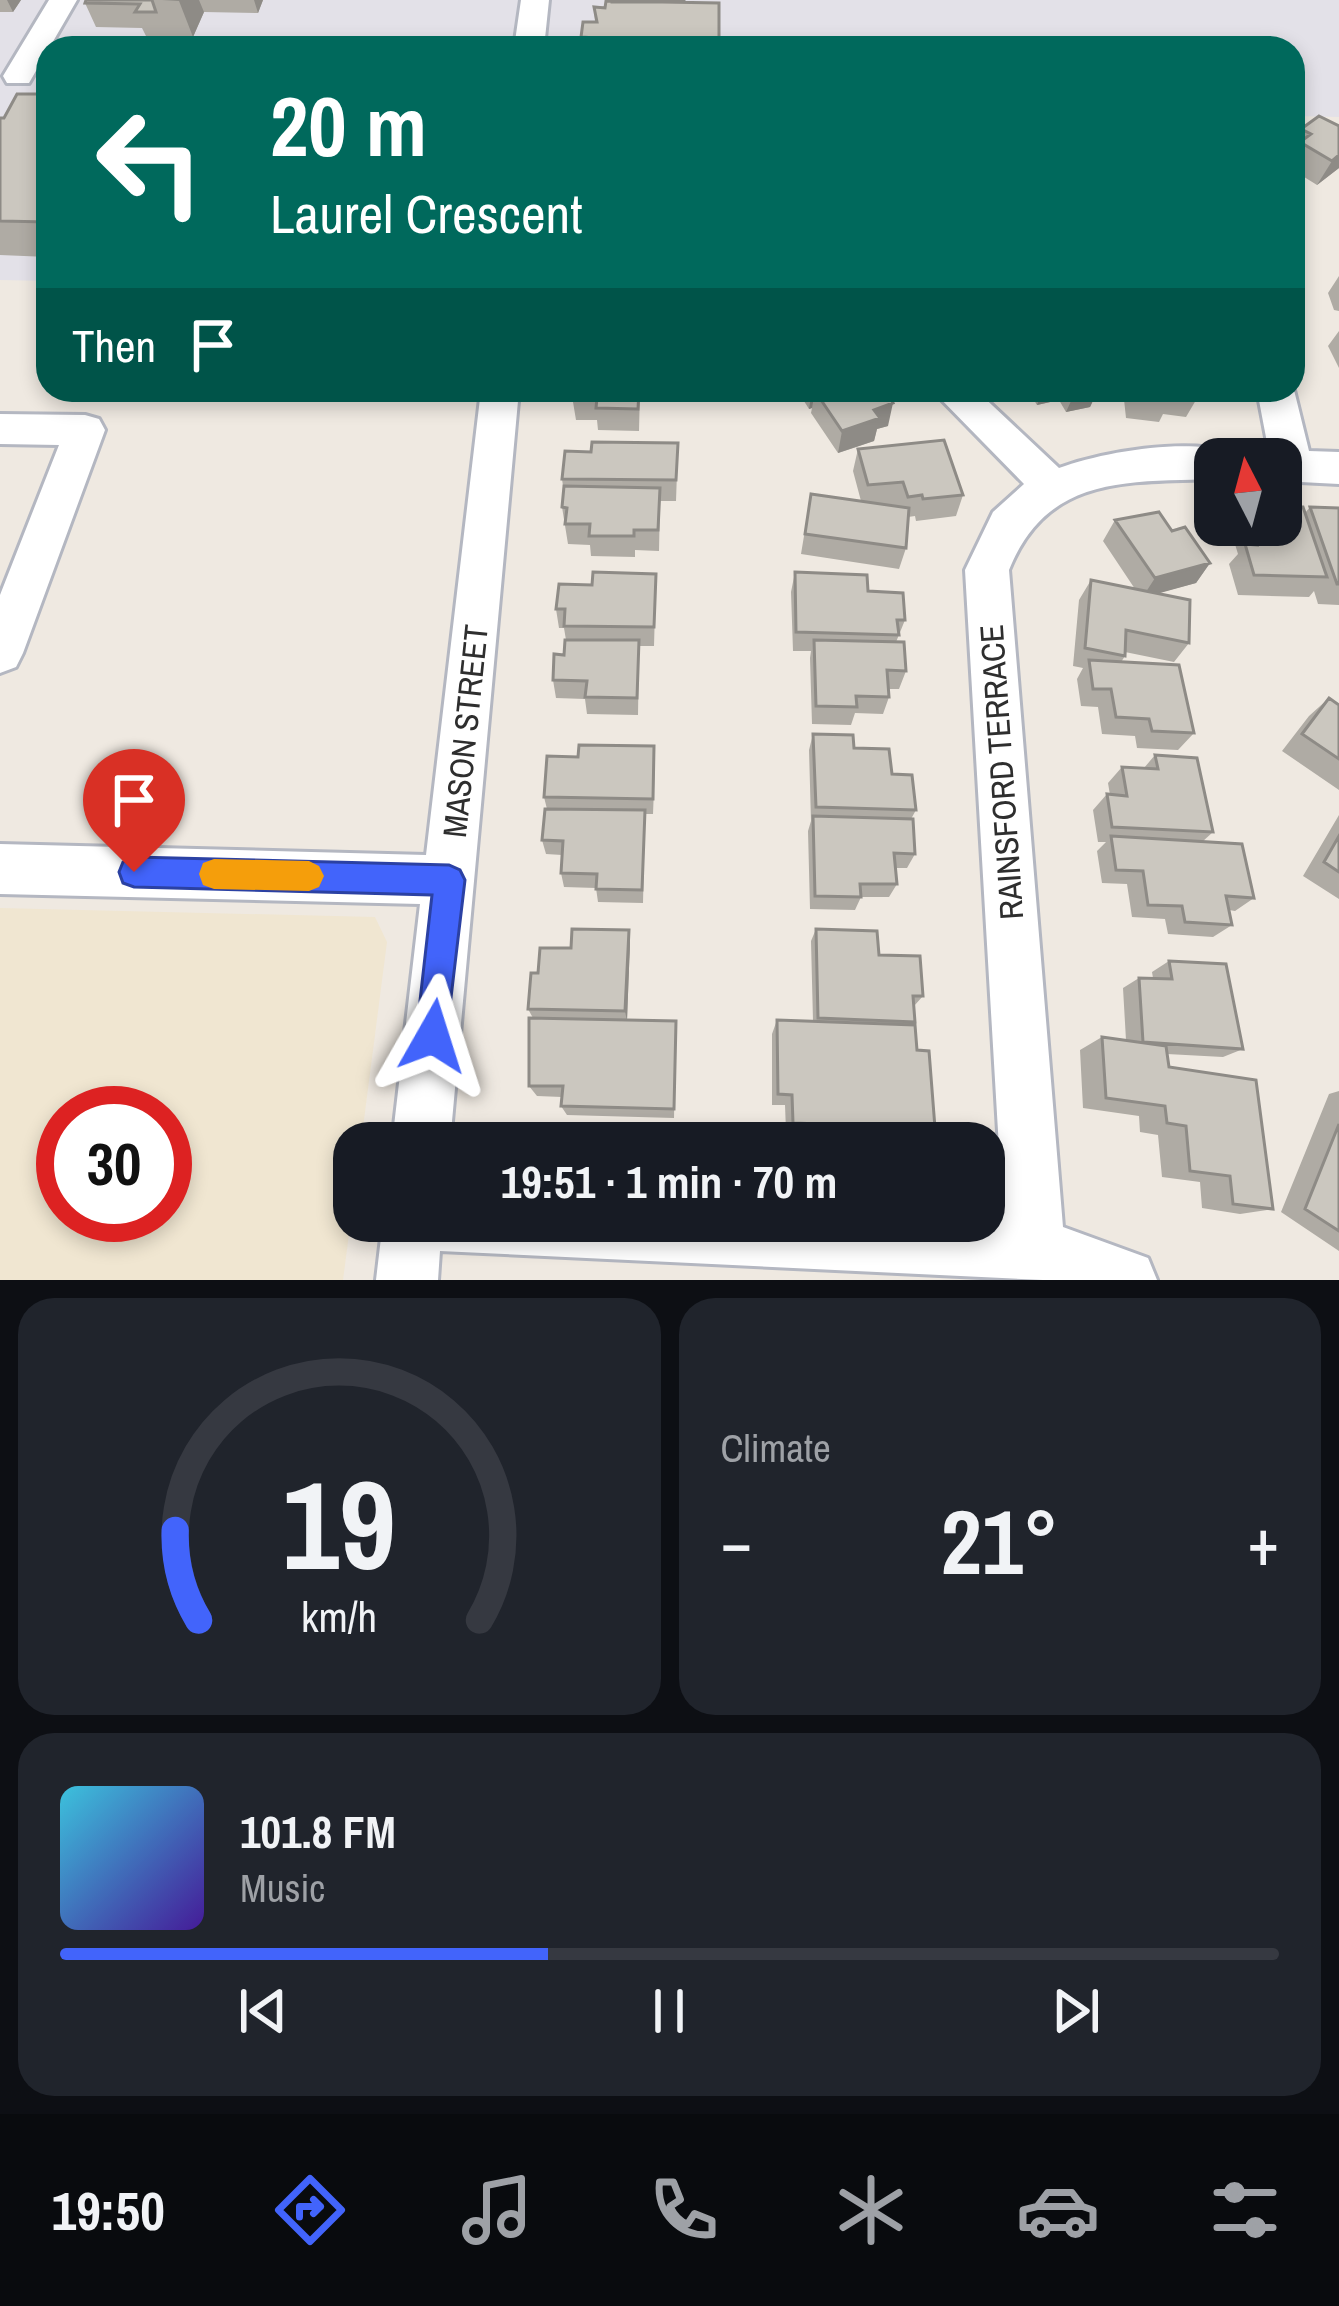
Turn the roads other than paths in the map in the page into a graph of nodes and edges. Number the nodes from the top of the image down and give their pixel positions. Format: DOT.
graph roads {
  1 [pos="63,0"];
  2 [pos="535,0"];
  3 [pos="44,36"];
  4 [pos="530,36"];
  5 [pos="499,402"];
  6 [pos="963,402"];
  7 [pos="1278,402"];
  8 [pos="0,429"];
  9 [pos="1283,438"];
  10 [pos="1194,466"];
  11 [pos="1302,466"];
  12 [pos="1339,468"];
  13 [pos="1053,488"];
  14 [pos="0,653"];
  15 [pos="0,869"];
  16 [pos="449,880"];
  17 [pos="424,1122"];
  18 [pos="411,1242"];
  19 [pos="919,1242"];
  20 [pos="1035,1247"];
  21 [pos="406,1280"];
  22 [pos="1126,1280"];
  1 -- 3 [label="street"];
  2 -- 4 [label="street"];
  5 -- 16 [label="street, MASON STREET"];
  6 -- 13 [label="street"];
  7 -- 9 [label="street"];
  8 -- 14 [label="street"];
  10 -- 13 [label="street, RAINSFORD TERRACE"];
  11 -- 12 [label="street"];
  13 -- 20 [label="street, RAINSFORD TERRACE"];
  15 -- 16 [label="street"];
  16 -- 17 [label="street, MASON STREET"];
  18 -- 21 [label="street"];
  19 -- 20 [label="street"];
  20 -- 22 [label="street"];
}
